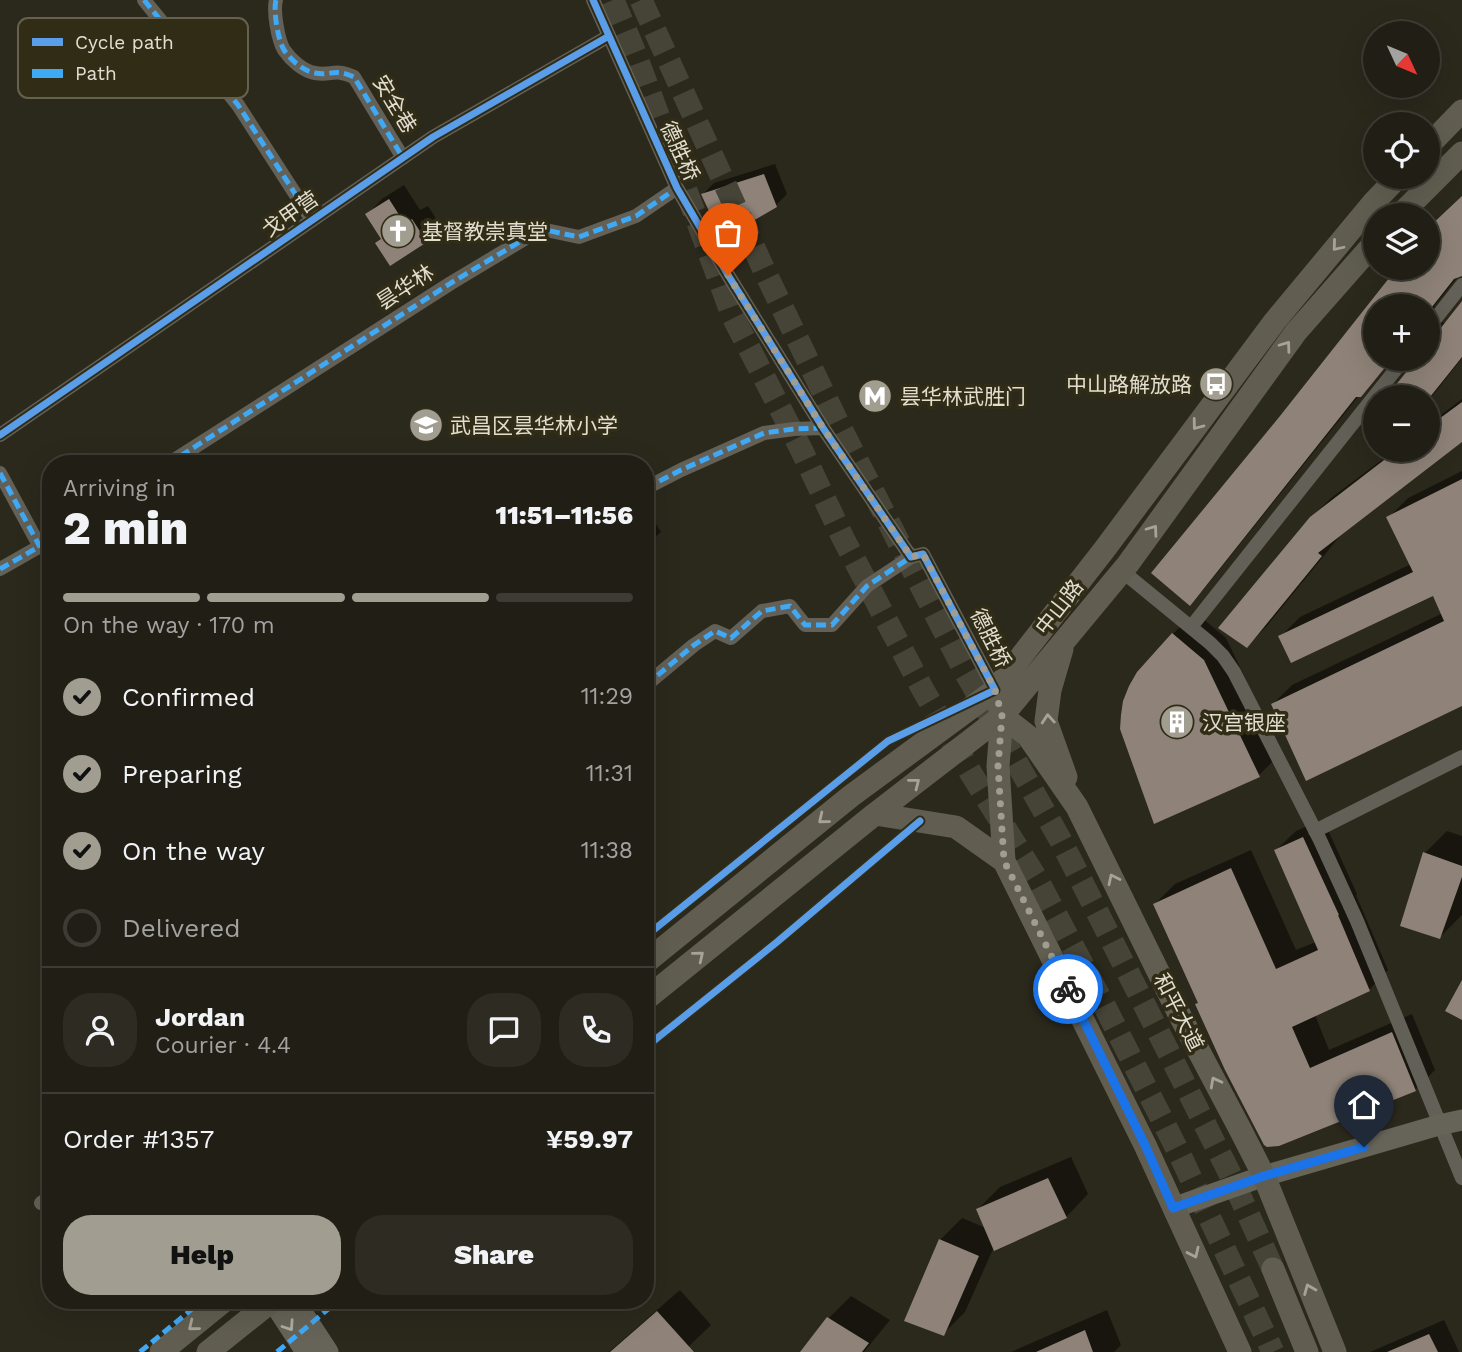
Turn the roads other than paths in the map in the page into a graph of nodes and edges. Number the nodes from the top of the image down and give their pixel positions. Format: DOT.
graph roads {
  1 [pos="144,0"];
  2 [pos="276,0"];
  3 [pos="593,0"];
  4 [pos="159,18"];
  5 [pos="609,36"];
  6 [pos="232,98"];
  7 [pos="1462,111"];
  8 [pos="1440,134"];
  9 [pos="1462,153"];
  10 [pos="403,158"];
  11 [pos="677,188"];
  12 [pos="1386,189"];
  13 [pos="1413,203"];
  14 [pos="312,220"];
  15 [pos="1363,256"];
  16 [pos="1462,285"];
  17 [pos="1440,313"];
  18 [pos="1394,371"];
  19 [pos="823,428"];
  20 [pos="0,435"];
  21 [pos="182,455"];
  22 [pos="0,473"];
  23 [pos="654,484"];
  24 [pos="42,538"];
  25 [pos="42,545"];
  26 [pos="911,557"];
  27 [pos="0,569"];
  28 [pos="1122,571"];
  29 [pos="1191,627"];
  30 [pos="1065,641"];
  31 [pos="654,678"];
  32 [pos="995,690"];
  33 [pos="1002,716"];
  34 [pos="1462,757"];
  35 [pos="1077,807"];
  36 [pos="875,814"];
  37 [pos="1315,831"];
  38 [pos="1004,861"];
  39 [pos="654,955"];
  40 [pos="654,993"];
  41 [pos="1462,1120"];
  42 [pos="1439,1125"];
  43 [pos="1264,1176"];
  44 [pos="1462,1178"];
  45 [pos="1173,1208"];
  46 [pos="1273,1269"];
  47 [pos="214,1309"];
  48 [pos="261,1309"];
  49 [pos="278,1309"];
  50 [pos="300,1309"];
  51 [pos="161,1352"];
  52 [pos="208,1352"];
  53 [pos="306,1352"];
  54 [pos="328,1352"];
  55 [pos="1240,1352"];
  56 [pos="1307,1352"];
  57 [pos="1335,1352"];
  1 -- 4 [label="street"];
  2 -- 10 [label="street, 安全巷"];
  3 -- 5 [label="street, 德胜桥"];
  5 -- 10 [label="street, 戈甲营"];
  5 -- 11 [label="street, 德胜桥"];
  6 -- 14 [label="street"];
  7 -- 8 [label="main road"];
  9 -- 13 [label="main road"];
  10 -- 14 [label="street, 戈甲营"];
  11 -- 19 [label="street, 德胜桥"];
  11 -- 21 [label="street, 昙华林"];
  12 -- 32 [label="main road, 中山路, one-way"];
  14 -- 20 [label="street, 戈甲营"];
  28 -- 15 [label="main road, 中山路, one-way"];
  16 -- 17 [label="street"];
  18 -- 29 [label="street"];
  19 -- 23 [label="street"];
  19 -- 26 [label="street, 德胜桥"];
  22 -- 24 [label="street"];
  25 -- 27 [label="street"];
  26 -- 31 [label="street"];
  26 -- 32 [label="street, 德胜桥"];
  28 -- 29 [label="street"];
  28 -- 30 [label="main road, 中山路"];
  29 -- 37 [label="street"];
  30 -- 33 [label="main road, 中山路"];
  35 -- 30 [label="main road, one-way"];
  32 -- 33 [label="main road"];
  32 -- 39 [label="main road, 中山路, one-way"];
  33 -- 35 [label="main road, 和平大道"];
  36 -- 33 [label="main road, 中山路, one-way"];
  33 -- 38 [label="main road"];
  34 -- 37 [label="street"];
  43 -- 35 [label="main road, 和平大道, one-way"];
  36 -- 38 [label="main road"];
  40 -- 36 [label="main road, 中山路, one-way"];
  37 -- 42 [label="street"];
  38 -- 45 [label="main road"];
  41 -- 42 [label="street"];
  42 -- 43 [label="street"];
  42 -- 44 [label="street"];
  43 -- 45 [label="street"];
  57 -- 43 [label="main road, 和平大道, one-way"];
  45 -- 55 [label="main road, one-way"];
  46 -- 56 [label="main road"];
  47 -- 51 [label="main road, one-way"];
  48 -- 52 [label="main road"];
  49 -- 53 [label="street, one-way"];
  50 -- 54 [label="street"];
}
